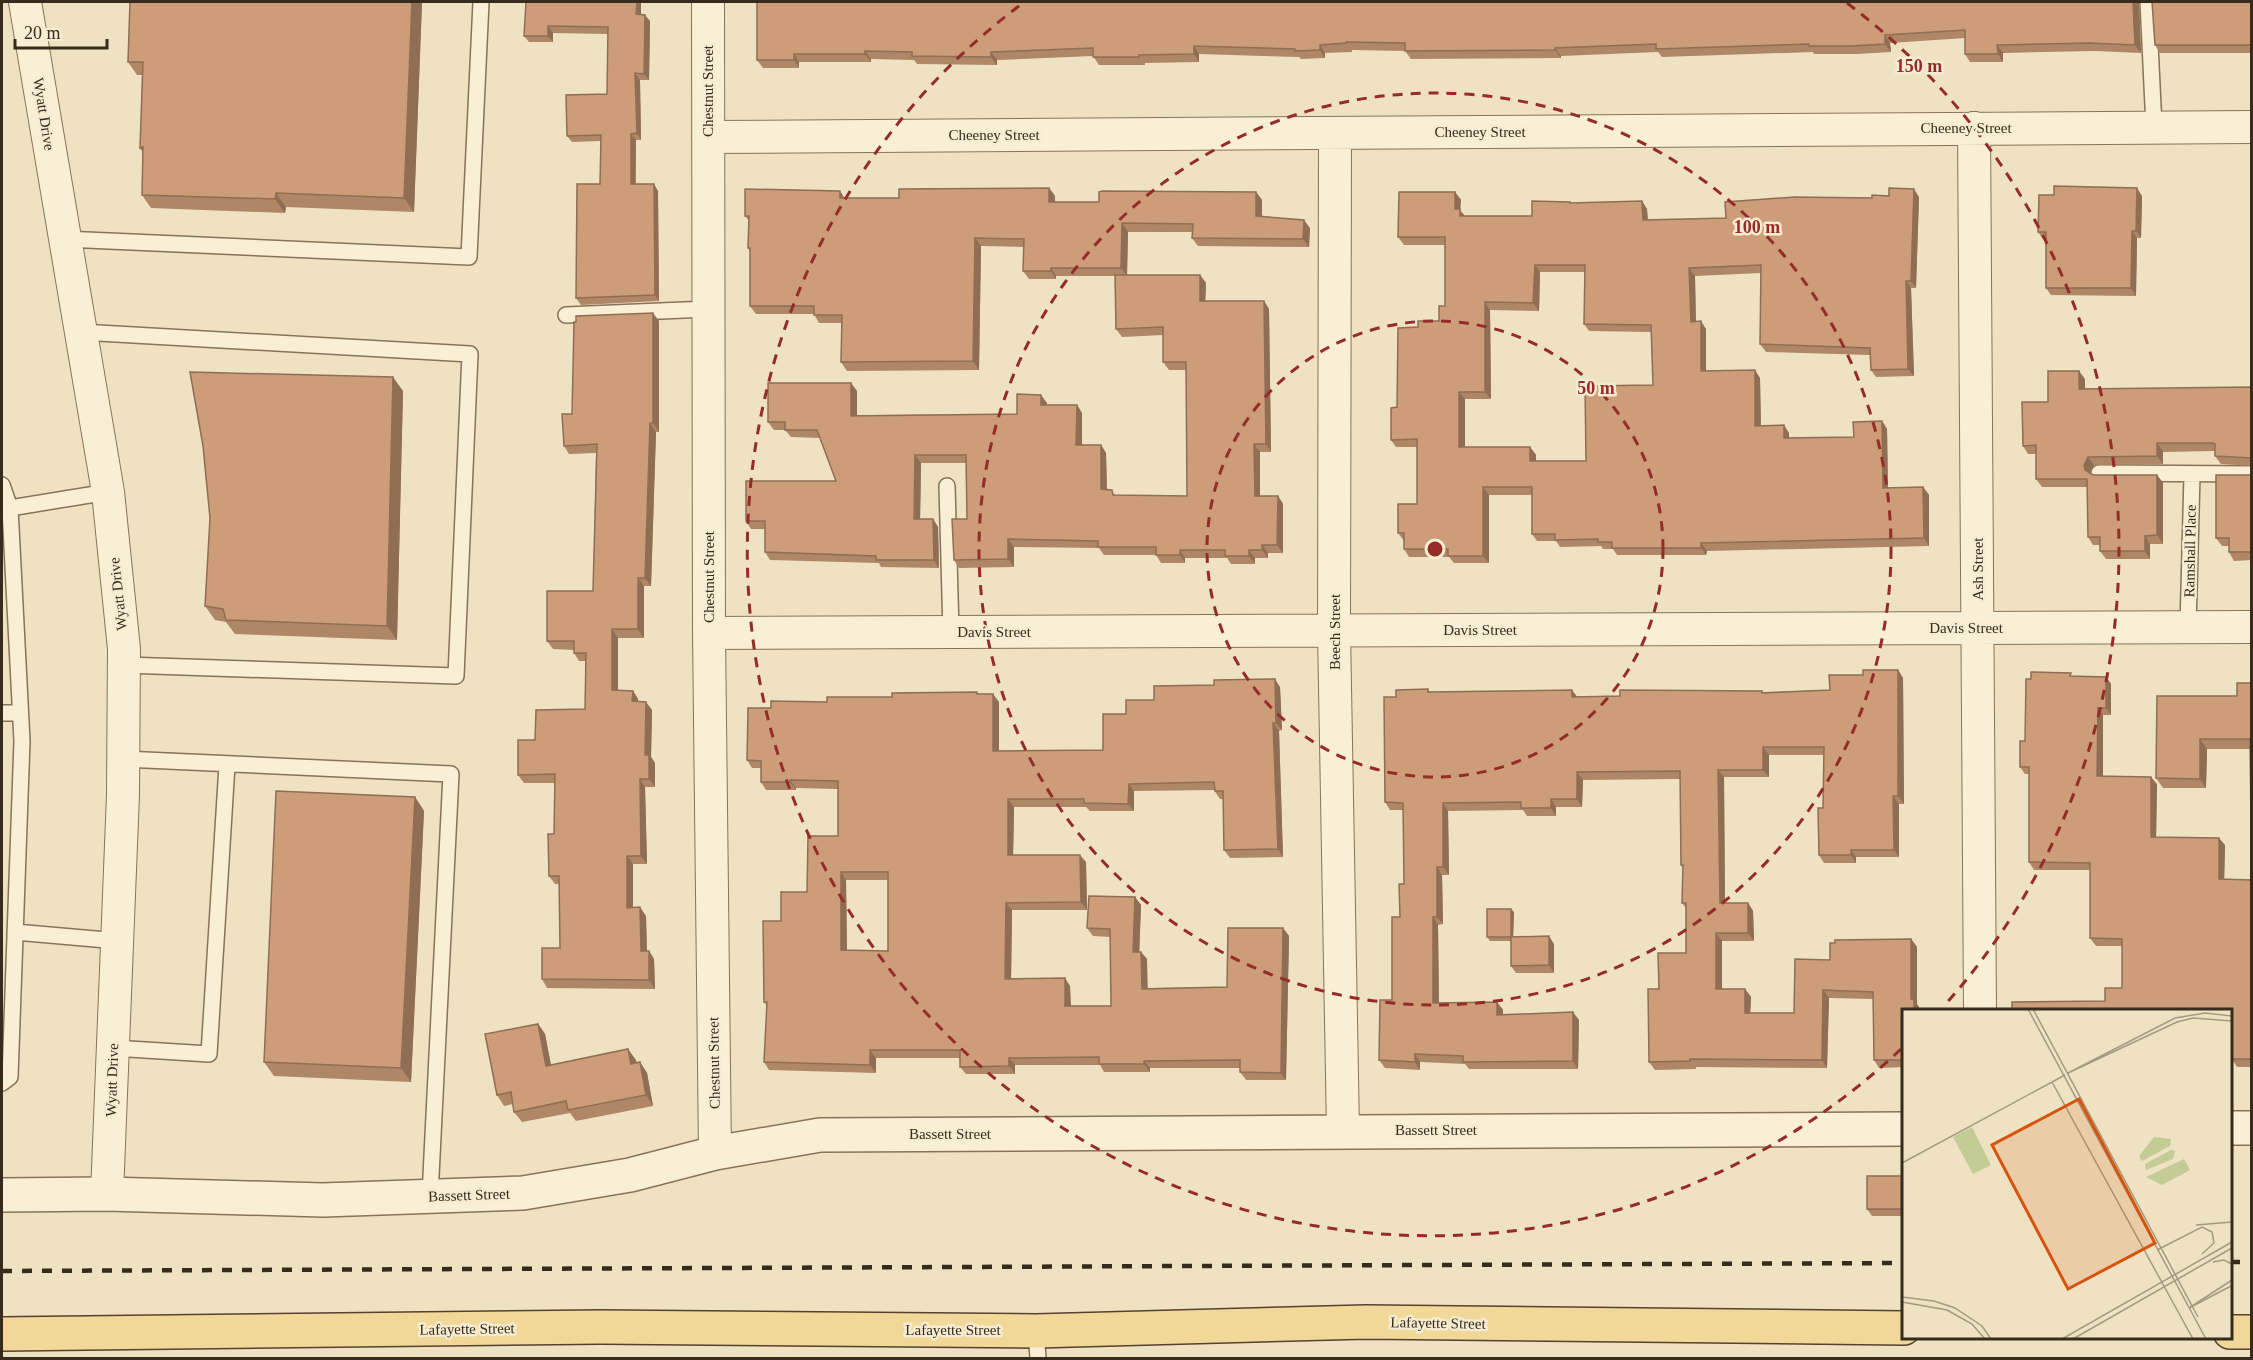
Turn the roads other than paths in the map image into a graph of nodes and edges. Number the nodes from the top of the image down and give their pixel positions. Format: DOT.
graph roads {
  1 [pos="25,2"];
  2 [pos="481,2"];
  3 [pos="708,2"];
  4 [pos="2148,2"];
  5 [pos="2154,127"];
  6 [pos="2252,127"];
  7 [pos="1974,128"];
  8 [pos="1335,133"];
  9 [pos="708,137"];
  10 [pos="64,238"];
  11 [pos="708,309"];
  12 [pos="566,315"];
  13 [pos="81,332"];
  14 [pos="2099,473"];
  15 [pos="2252,474"];
  16 [pos="2192,475"];
  17 [pos="2,485"];
  18 [pos="947,486"];
  19 [pos="108,492"];
  20 [pos="10,508"];
  21 [pos="7,562"];
  22 [pos="2188,627"];
  23 [pos="2252,627"];
  24 [pos="1978,628"];
  25 [pos="1334,631"];
  26 [pos="951,632"];
  27 [pos="709,633"];
  28 [pos="124,666"];
  29 [pos="2,713"];
  30 [pos="20,713"];
  31 [pos="123,759"];
  32 [pos="227,765"];
  33 [pos="15,932"];
  34 [pos="118,941"];
  35 [pos="1980,1009"];
  36 [pos="113,1048"];
  37 [pos="2,1083"];
  38 [pos="2232,1128"];
  39 [pos="2252,1128"];
  40 [pos="1902,1129"];
  41 [pos="1343,1131"];
  42 [pos="715,1153"];
  43 [pos="107,1194"];
  44 [pos="2,1195"];
  45 [pos="430,1196"];
  46 [pos="1902,1328"];
  47 [pos="2232,1332"];
  48 [pos="2252,1332"];
  49 [pos="2,1334"];
  50 [pos="1037,1345"];
  1 -- 10 [label="street, Wyatt Drive"];
  2 -- 10 [label="lane"];
  3 -- 9 [label="street, Chestnut Street"];
  4 -- 5 [label="lane"];
  5 -- 6 [label="street, Cheeney Street"];
  5 -- 7 [label="street, Cheeney Street"];
  7 -- 8 [label="street, Cheeney Street"];
  7 -- 24 [label="street, Ash Street"];
  8 -- 9 [label="street, Cheeney Street"];
  8 -- 25 [label="street, Beech Street"];
  9 -- 11 [label="street, Chestnut Street"];
  10 -- 13 [label="street, Wyatt Drive"];
  11 -- 12 [label="lane"];
  11 -- 27 [label="street, Chestnut Street"];
  13 -- 19 [label="street, Wyatt Drive"];
  13 -- 28 [label="lane"];
  14 -- 16 [label="lane"];
  15 -- 16 [label="lane"];
  16 -- 22 [label="lane, Ramshall Place"];
  17 -- 20 [label="lane"];
  18 -- 26 [label="lane"];
  19 -- 20 [label="lane"];
  19 -- 28 [label="street, Wyatt Drive"];
  20 -- 21 [label="lane"];
  21 -- 30 [label="lane"];
  22 -- 23 [label="street, Davis Street"];
  22 -- 24 [label="street, Davis Street"];
  24 -- 25 [label="street, Davis Street"];
  24 -- 35 [label="street, Ash Street"];
  25 -- 26 [label="street, Davis Street"];
  25 -- 41 [label="street, Beech Street"];
  26 -- 27 [label="street, Davis Street"];
  27 -- 42 [label="street, Chestnut Street"];
  28 -- 31 [label="street, Wyatt Drive"];
  29 -- 30 [label="lane"];
  30 -- 33 [label="lane"];
  31 -- 32 [label="lane"];
  31 -- 34 [label="street, Wyatt Drive"];
  32 -- 36 [label="lane"];
  32 -- 45 [label="lane"];
  33 -- 34 [label="lane"];
  33 -- 37 [label="lane"];
  34 -- 36 [label="street, Wyatt Drive"];
  36 -- 43 [label="street, Wyatt Drive"];
  38 -- 39 [label="street"];
  40 -- 41 [label="street, Bassett Street"];
  41 -- 42 [label="street, Bassett Street"];
  42 -- 45 [label="street, Bassett Street"];
  43 -- 44 [label="street, Bassett Street"];
  43 -- 45 [label="street, Bassett Street"];
  46 -- 50 [label="main road, Lafayette Street"];
  47 -- 48 [label="main road"];
  49 -- 50 [label="main road, Lafayette Street"];
}
